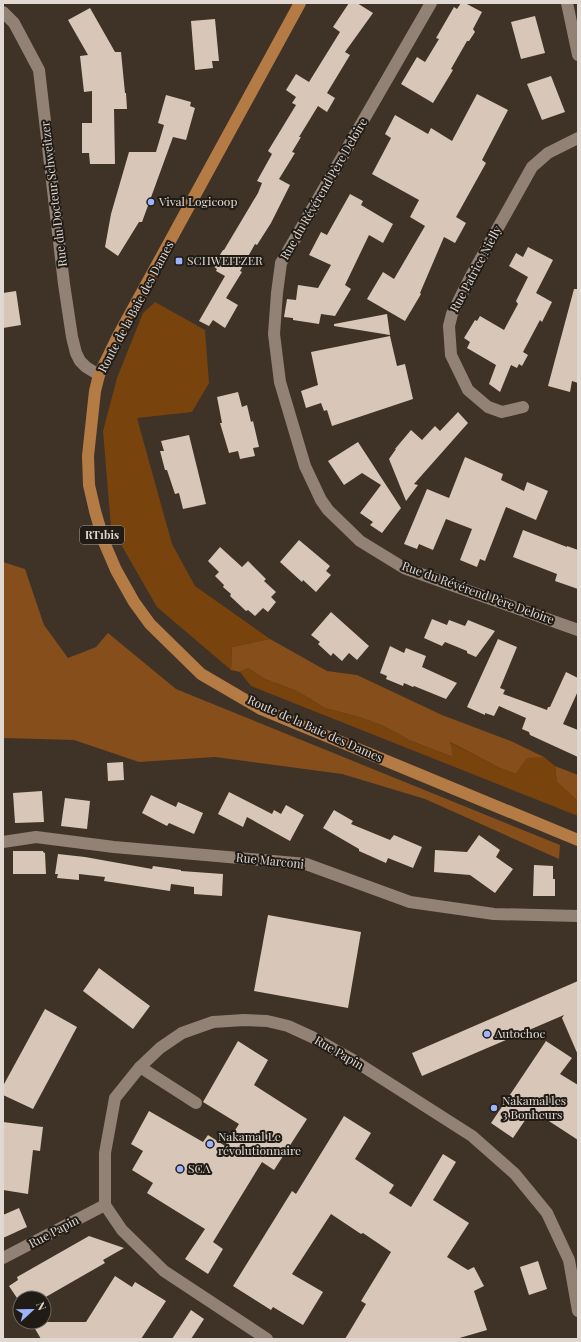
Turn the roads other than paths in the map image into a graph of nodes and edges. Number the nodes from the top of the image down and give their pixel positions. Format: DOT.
graph roads {
  1 [pos="300,3"];
  2 [pos="431,3"];
  3 [pos="567,3"];
  4 [pos="3,12"];
  5 [pos="578,54"];
  6 [pos="578,138"];
  7 [pos="99,375"];
  8 [pos="523,407"];
  9 [pos="578,630"];
  10 [pos="578,840"];
  11 [pos="3,842"];
  12 [pos="578,916"];
  13 [pos="140,1067"];
  14 [pos="196,1102"];
  15 [pos="105,1205"];
  16 [pos="3,1258"];
  17 [pos="578,1311"];
  18 [pos="268,1339"];
  1 -- 7 [label="main road, Route de la Baie des Dames / RT1bis"];
  2 -- 9 [label="street, Rue du Révérend Père Deloire"];
  3 -- 5 [label="street"];
  4 -- 7 [label="street, Rue du Docteur Schweitzer"];
  6 -- 8 [label="street, Rue Patrice Nielly"];
  7 -- 10 [label="main road, Route de la Baie des Dames / RT1bis"];
  11 -- 12 [label="street, Rue Marconi"];
  13 -- 14 [label="street"];
  13 -- 15 [label="street, Rue Papin"];
  13 -- 17 [label="street, Rue Papin"];
  15 -- 16 [label="street, Rue Papin"];
  15 -- 18 [label="street"];
}
